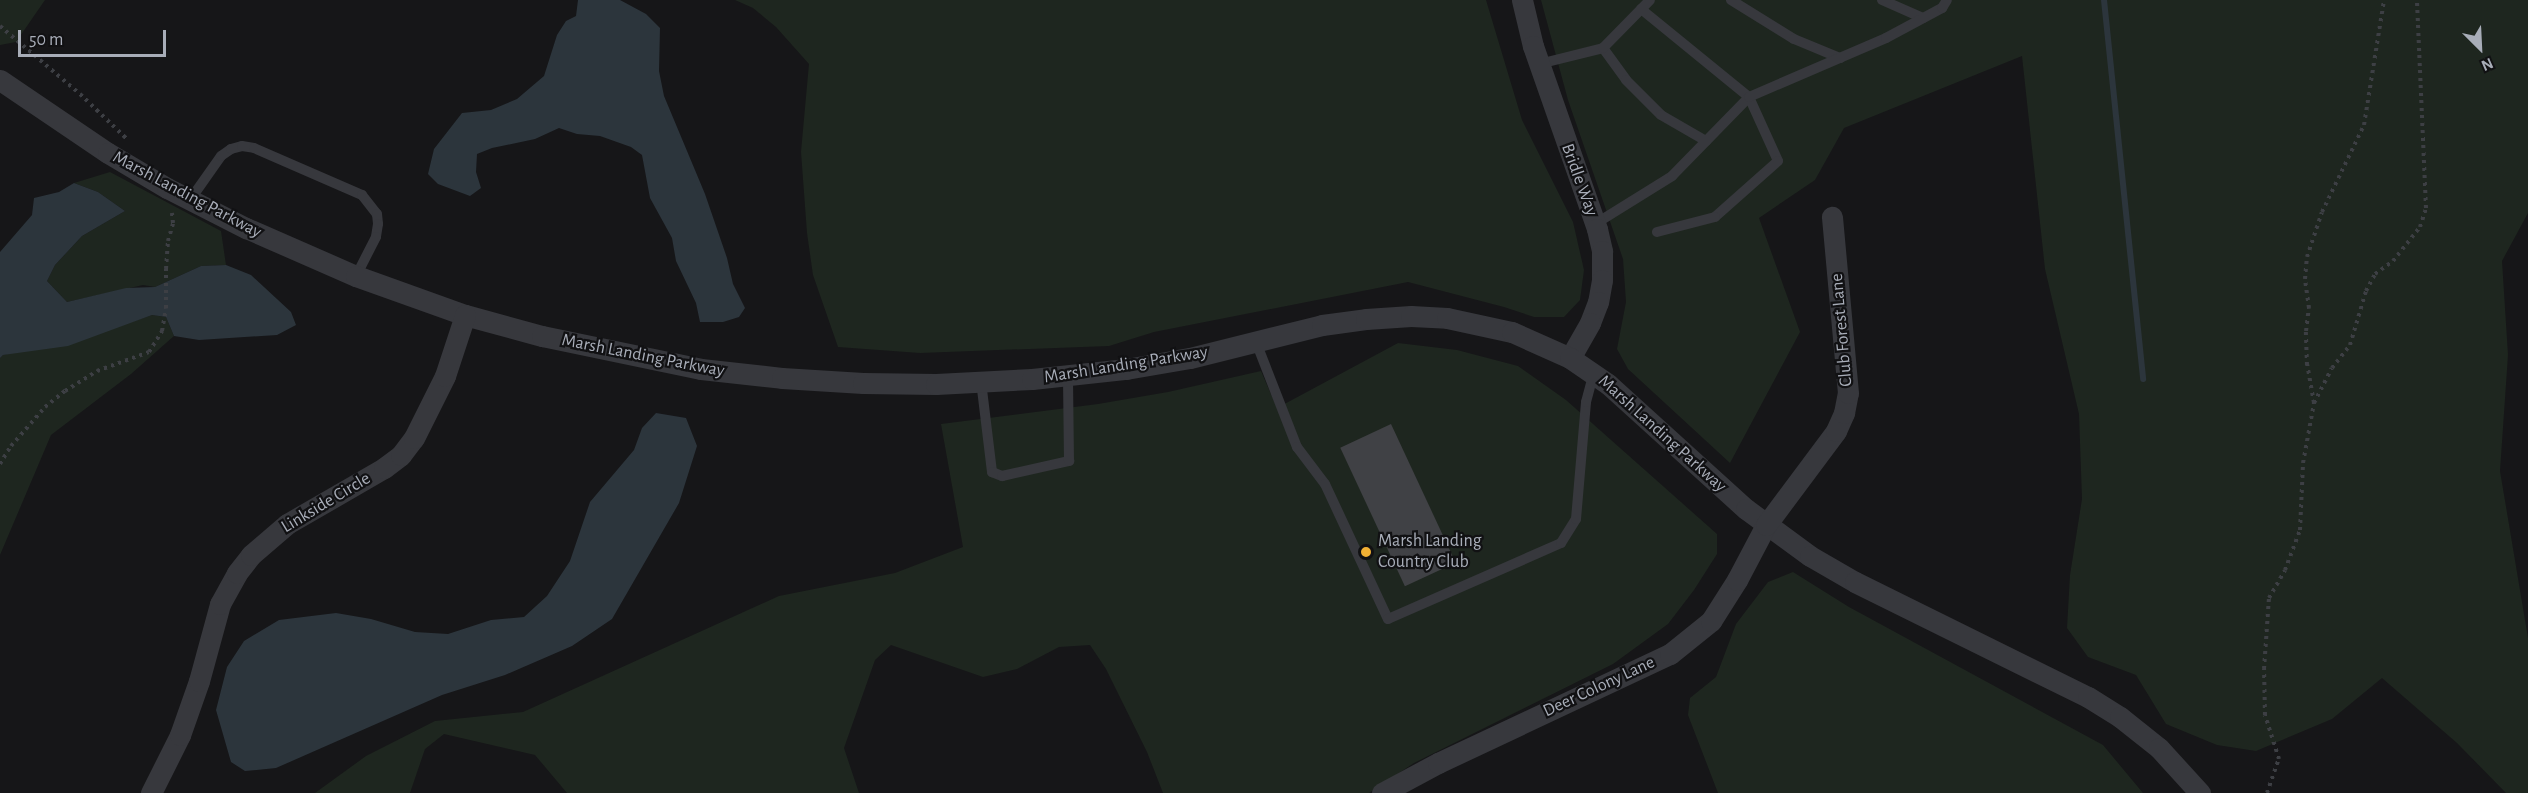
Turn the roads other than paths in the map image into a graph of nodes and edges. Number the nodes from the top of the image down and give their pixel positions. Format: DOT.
graph roads {
  1 [pos="1522,0"];
  2 [pos="1650,0"];
  3 [pos="1731,0"];
  4 [pos="1882,0"];
  5 [pos="1947,0"];
  6 [pos="1641,9"];
  7 [pos="1923,18"];
  8 [pos="1603,48"];
  9 [pos="1840,58"];
  10 [pos="1539,64"];
  11 [pos="0,80"];
  12 [pos="1749,97"];
  13 [pos="1706,141"];
  14 [pos="190,200"];
  15 [pos="1832,217"];
  16 [pos="1595,224"];
  17 [pos="1657,232"];
  18 [pos="356,276"];
  19 [pos="465,315"];
  20 [pos="1256,342"];
  21 [pos="1570,358"];
  22 [pos="1594,374"];
  23 [pos="1068,375"];
  24 [pos="981,381"];
  25 [pos="1766,525"];
  26 [pos="151,793"];
  27 [pos="1382,793"];
  28 [pos="2200,793"];
  1 -- 10 [label="street, Bridle Way"];
  2 -- 6 [label="lane"];
  3 -- 9 [label="lane"];
  4 -- 7 [label="lane"];
  5 -- 7 [label="lane"];
  6 -- 8 [label="lane"];
  6 -- 12 [label="lane"];
  7 -- 9 [label="lane"];
  8 -- 10 [label="lane"];
  8 -- 13 [label="lane"];
  9 -- 12 [label="lane"];
  10 -- 16 [label="street, Bridle Way"];
  11 -- 14 [label="street, Marsh Landing Parkway"];
  12 -- 13 [label="lane"];
  12 -- 17 [label="lane"];
  13 -- 16 [label="lane"];
  14 -- 18 [label="street, Marsh Landing Parkway"];
  14 -- 18 [label="lane"];
  15 -- 25 [label="street, Club Forest Lane"];
  16 -- 21 [label="street, Bridle Way"];
  18 -- 19 [label="street, Marsh Landing Parkway"];
  19 -- 24 [label="street, Marsh Landing Parkway"];
  19 -- 26 [label="street, Linkside Circle"];
  20 -- 21 [label="street, Marsh Landing Parkway"];
  20 -- 22 [label="lane"];
  20 -- 23 [label="street, Marsh Landing Parkway"];
  21 -- 22 [label="street, Marsh Landing Parkway"];
  22 -- 25 [label="street, Marsh Landing Parkway"];
  23 -- 24 [label="street, Marsh Landing Parkway"];
  23 -- 24 [label="lane"];
  25 -- 27 [label="street, Deer Colony Lane"];
  25 -- 28 [label="street, Marsh Landing Parkway"];
}
